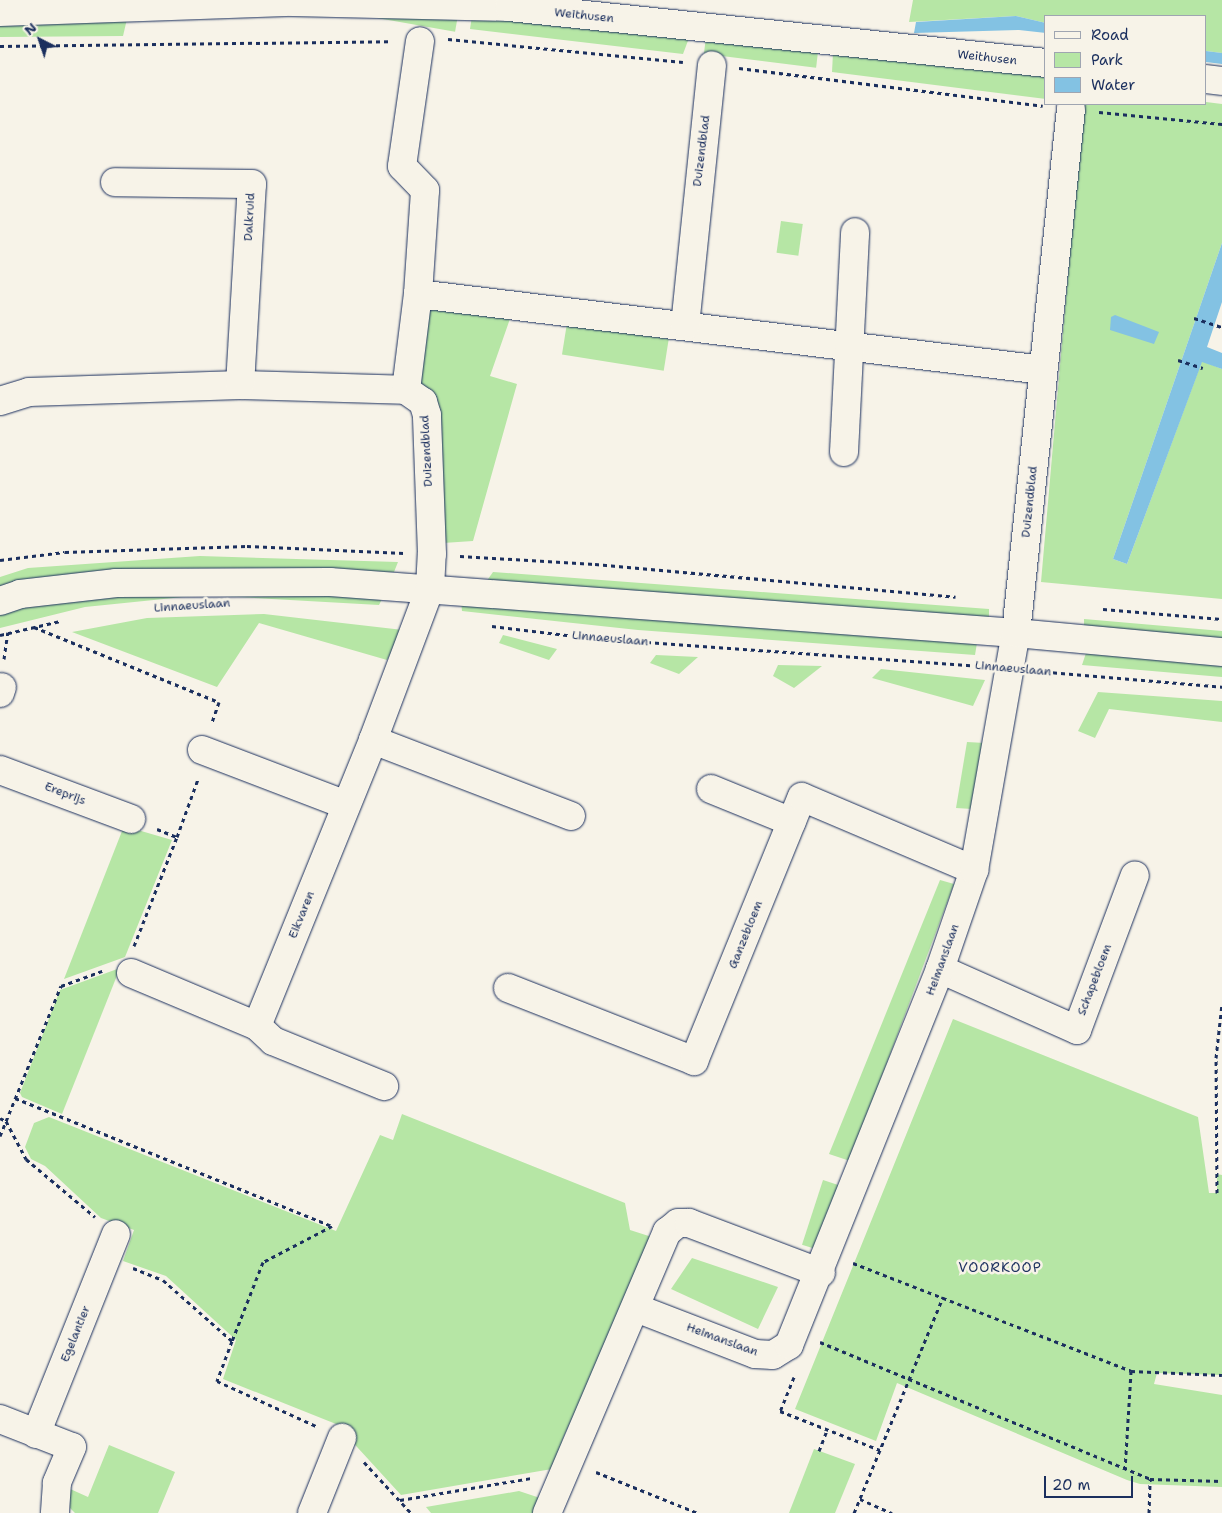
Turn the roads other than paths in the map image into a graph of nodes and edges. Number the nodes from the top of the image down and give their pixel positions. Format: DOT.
graph roads {
  1 [pos="0,12"];
  2 [pos="420,40"];
  3 [pos="1044,64"];
  4 [pos="712,65"];
  5 [pos="1207,79"];
  6 [pos="1222,81"];
  7 [pos="1071,109"];
  8 [pos="115,182"];
  9 [pos="855,232"];
  10 [pos="418,294"];
  11 [pos="685,326"];
  12 [pos="849,346"];
  13 [pos="1043,370"];
  14 [pos="240,385"];
  15 [pos="406,390"];
  16 [pos="0,401"];
  17 [pos="844,452"];
  18 [pos="430,588"];
  19 [pos="0,601"];
  20 [pos="1016,633"];
  21 [pos="1222,652"];
  22 [pos="373,740"];
  23 [pos="202,750"];
  24 [pos="0,770"];
  25 [pos="711,789"];
  26 [pos="346,805"];
  27 [pos="571,816"];
  28 [pos="131,819"];
  29 [pos="792,822"];
  30 [pos="974,870"];
  31 [pos="1136,876"];
  32 [pos="129,968"];
  33 [pos="940,969"];
  34 [pos="508,988"];
  35 [pos="257,1026"];
  36 [pos="384,1086"];
  37 [pos="116,1234"];
  38 [pos="825,1263"];
  39 [pos="636,1308"];
  40 [pos="0,1419"];
  41 [pos="36,1434"];
  42 [pos="342,1438"];
  43 [pos="55,1513"];
  44 [pos="312,1513"];
  45 [pos="547,1513"];
  1 -- 3 [label="street, Weithusen"];
  2 -- 10 [label="street"];
  4 -- 11 [label="street, Duizendblad"];
  5 -- 6 [label="street"];
  7 -- 13 [label="street, Duizendblad"];
  8 -- 14 [label="street, Dalkruid"];
  9 -- 12 [label="street"];
  10 -- 11 [label="street"];
  10 -- 15 [label="street"];
  11 -- 12 [label="street"];
  12 -- 13 [label="street"];
  12 -- 17 [label="street"];
  13 -- 20 [label="street, Duizendblad"];
  14 -- 15 [label="street"];
  14 -- 16 [label="street"];
  15 -- 18 [label="street, Duizendblad"];
  18 -- 19 [label="street, Linnaeuslaan"];
  18 -- 20 [label="street, Linnaeuslaan"];
  18 -- 22 [label="street, Eikvaren"];
  20 -- 21 [label="street, Linnaeuslaan"];
  20 -- 30 [label="street, Heimanslaan"];
  22 -- 26 [label="street, Eikvaren"];
  22 -- 27 [label="street"];
  23 -- 26 [label="street"];
  24 -- 28 [label="street, Ereprijs"];
  25 -- 29 [label="street"];
  26 -- 35 [label="street, Eikvaren"];
  29 -- 30 [label="street, Ganzebloem"];
  29 -- 34 [label="street, Ganzebloem"];
  30 -- 33 [label="street, Heimanslaan"];
  31 -- 33 [label="street, Schapebloem"];
  32 -- 35 [label="street"];
  33 -- 38 [label="street, Heimanslaan"];
  35 -- 36 [label="street"];
  37 -- 41 [label="street, Egelantier"];
  38 -- 39 [label="street"];
  38 -- 39 [label="street, Heimanslaan"];
  39 -- 45 [label="street"];
  40 -- 41 [label="street"];
  41 -- 43 [label="street"];
  42 -- 44 [label="street"];
}
